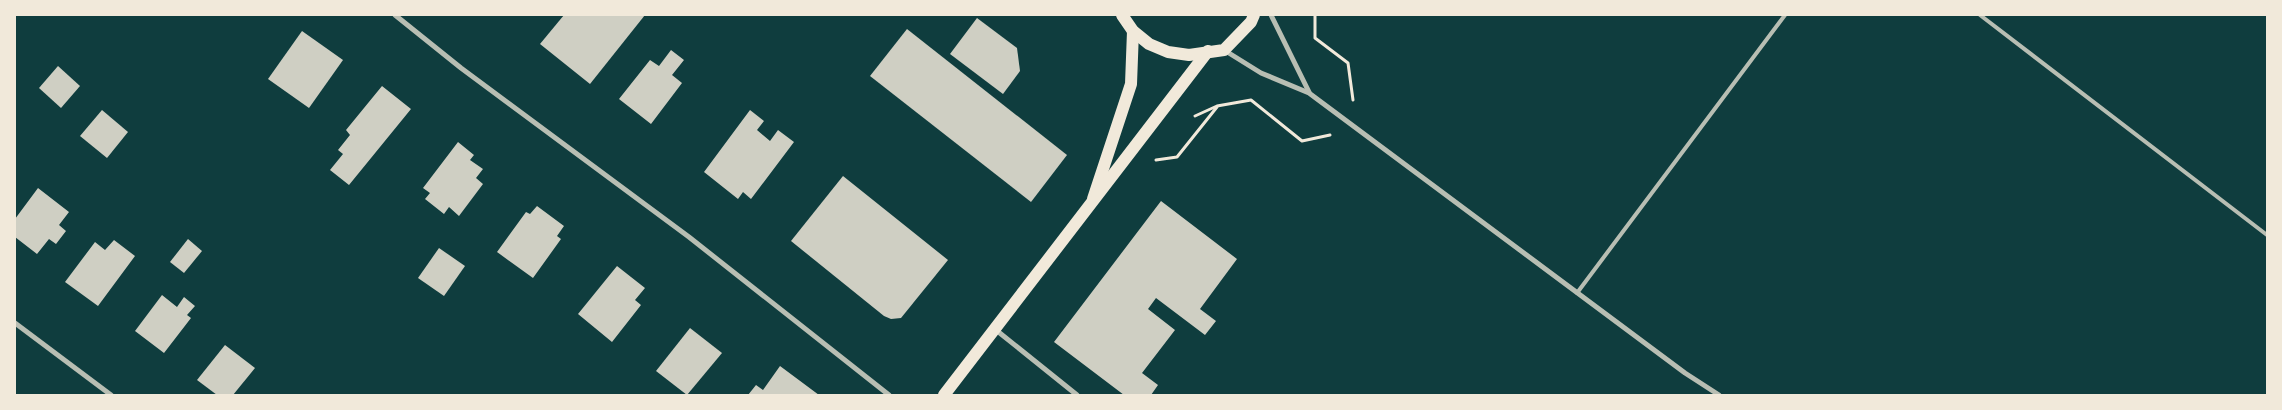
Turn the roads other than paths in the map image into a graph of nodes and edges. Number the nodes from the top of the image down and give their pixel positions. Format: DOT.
graph roads {
  1 [pos="395,15"];
  2 [pos="1122,15"];
  3 [pos="1254,15"];
  4 [pos="1271,15"];
  5 [pos="1785,15"];
  6 [pos="1980,15"];
  7 [pos="1133,30"];
  8 [pos="1224,50"];
  9 [pos="1208,51"];
  10 [pos="1309,92"];
  11 [pos="1090,208"];
  12 [pos="2267,235"];
  13 [pos="1577,293"];
  14 [pos="15,323"];
  15 [pos="995,329"];
  16 [pos="112,395"];
  17 [pos="889,395"];
  18 [pos="944,395"];
  19 [pos="1077,395"];
  20 [pos="1719,395"];
  1 -- 17 [label="street"];
  2 -- 7 [label="main road"];
  3 -- 8 [label="main road"];
  4 -- 10 [label="street"];
  5 -- 13 [label="lane"];
  6 -- 12 [label="lane"];
  7 -- 9 [label="main road"];
  7 -- 11 [label="main road"];
  8 -- 9 [label="main road"];
  8 -- 10 [label="street"];
  9 -- 11 [label="main road"];
  10 -- 13 [label="street"];
  11 -- 15 [label="main road"];
  13 -- 20 [label="street"];
  14 -- 16 [label="street"];
  15 -- 18 [label="main road"];
  15 -- 19 [label="street"];
}
